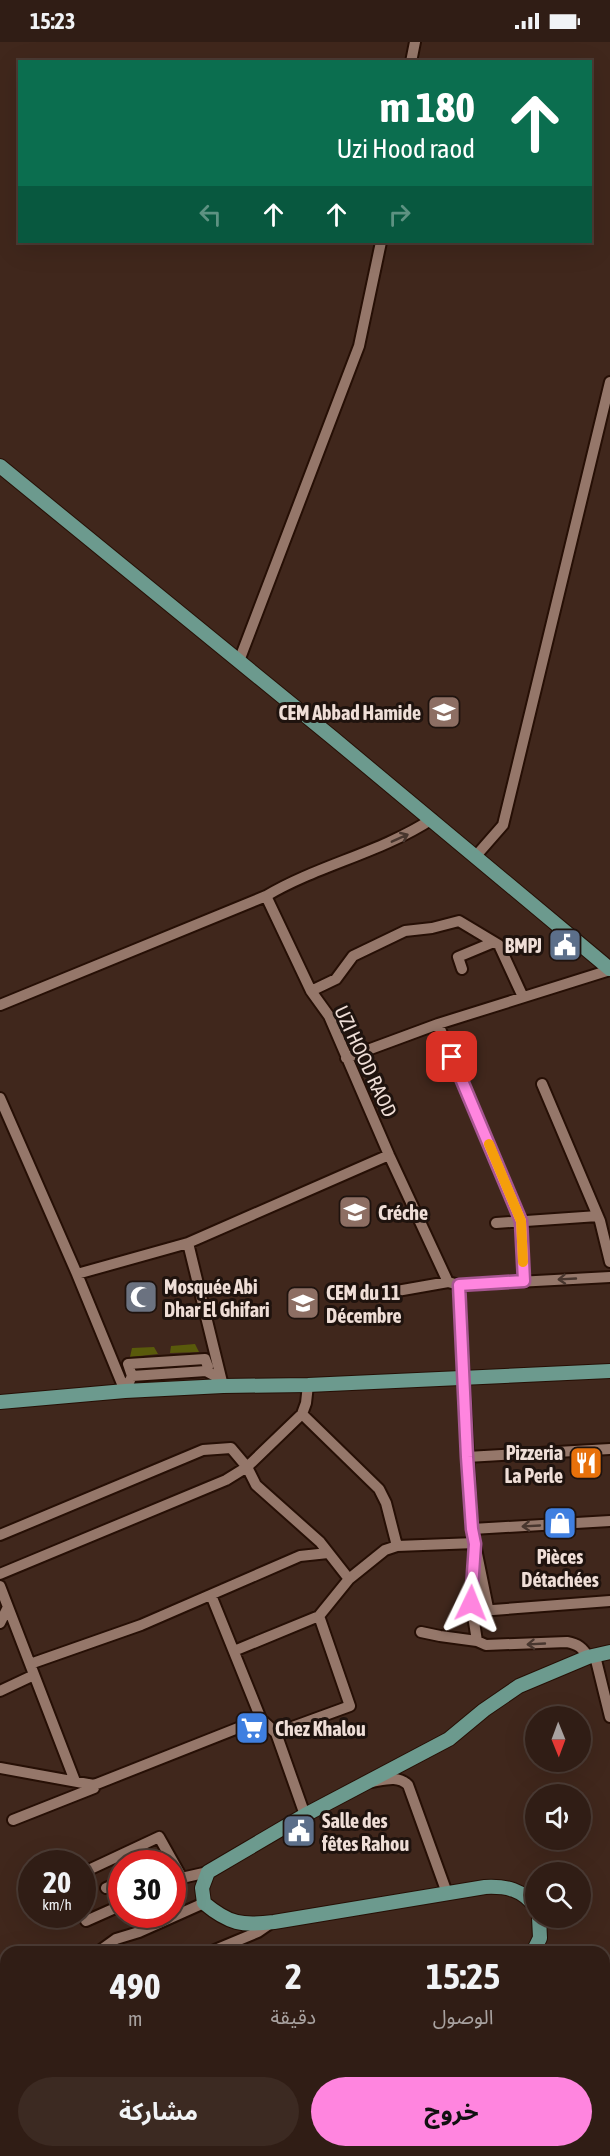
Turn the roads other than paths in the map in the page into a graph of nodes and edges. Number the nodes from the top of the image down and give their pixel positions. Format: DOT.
graph roads {
  1 [pos="415,42"];
  2 [pos="411,60"];
  3 [pos="381,243"];
  4 [pos="610,382"];
  5 [pos="0,466"];
  6 [pos="239,661"];
  7 [pos="432,819"];
  8 [pos="475,857"];
  9 [pos="266,896"];
  10 [pos="494,942"];
  11 [pos="608,965"];
  12 [pos="462,969"];
  13 [pos="311,991"];
  14 [pos="523,997"];
  15 [pos="0,1005"];
  16 [pos="438,1024"];
  17 [pos="346,1058"];
  18 [pos="542,1084"];
  19 [pos="0,1098"];
  20 [pos="389,1155"];
  21 [pos="598,1216"];
  22 [pos="521,1221"];
  23 [pos="496,1223"];
  24 [pos="188,1244"];
  25 [pos="610,1262"];
  26 [pos="77,1274"];
  27 [pos="610,1277"];
  28 [pos="524,1281"];
  29 [pos="453,1284"];
  30 [pos="397,1291"];
  31 [pos="610,1371"];
  32 [pos="463,1378"];
  33 [pos="222,1382"];
  34 [pos="308,1385"];
  35 [pos="125,1391"];
  36 [pos="0,1402"];
  37 [pos="302,1414"];
  38 [pos="610,1449"];
  39 [pos="467,1457"];
  40 [pos="248,1467"];
  41 [pos="610,1521"];
  42 [pos="472,1529"];
  43 [pos="0,1535"];
  44 [pos="475,1544"];
  45 [pos="397,1546"];
  46 [pos="328,1552"];
  47 [pos="0,1574"];
  48 [pos="349,1579"];
  49 [pos="0,1586"];
  50 [pos="211,1594"];
  51 [pos="610,1601"];
  52 [pos="8,1607"];
  53 [pos="319,1616"];
  54 [pos="0,1623"];
  55 [pos="421,1632"];
  56 [pos="477,1641"];
  57 [pos="234,1651"];
  58 [pos="610,1652"];
  59 [pos="592,1656"];
  60 [pos="32,1670"];
  61 [pos="0,1690"];
  62 [pos="610,1717"];
  63 [pos="261,1719"];
  64 [pos="276,1733"];
  65 [pos="0,1768"];
  66 [pos="75,1781"];
  67 [pos="368,1782"];
  68 [pos="94,1785"];
  69 [pos="305,1815"];
  70 [pos="13,1820"];
  71 [pos="131,1850"];
  72 [pos="165,1850"];
  73 [pos="208,1872"];
  74 [pos="186,1878"];
  75 [pos="447,1893"];
  76 [pos="525,1896"];
  77 [pos="204,1903"];
  78 [pos="271,1923"];
  79 [pos="540,1928"];
  80 [pos="107,1946"];
  81 [pos="224,1946"];
  82 [pos="536,1946"];
  1 -- 2 [label="street"];
  3 -- 6 [label="street"];
  4 -- 8 [label="street"];
  5 -- 6 [label="main road"];
  6 -- 7 [label="main road"];
  7 -- 8 [label="main road"];
  9 -- 7 [label="street, one-way"];
  8 -- 11 [label="main road"];
  9 -- 13 [label="street, UZI HOOD RAOD"];
  9 -- 15 [label="street"];
  10 -- 12 [label="street"];
  10 -- 13 [label="street"];
  10 -- 14 [label="street"];
  11 -- 14 [label="street"];
  13 -- 17 [label="street, UZI HOOD RAOD"];
  14 -- 16 [label="street"];
  16 -- 17 [label="street"];
  16 -- 22 [label="street"];
  17 -- 20 [label="street, UZI HOOD RAOD"];
  18 -- 21 [label="street"];
  19 -- 26 [label="street"];
  20 -- 24 [label="street"];
  20 -- 29 [label="street, UZI HOOD RAOD"];
  21 -- 22 [label="street"];
  21 -- 25 [label="street"];
  22 -- 23 [label="street"];
  22 -- 28 [label="street"];
  24 -- 26 [label="street"];
  24 -- 33 [label="street"];
  26 -- 35 [label="street"];
  27 -- 28 [label="street, one-way"];
  28 -- 29 [label="street"];
  29 -- 30 [label="street"];
  29 -- 32 [label="street, UZI HOOD RAOD"];
  31 -- 32 [label="main road"];
  32 -- 34 [label="main road"];
  32 -- 39 [label="street, UZI HOOD RAOD"];
  33 -- 34 [label="main road"];
  33 -- 35 [label="main road"];
  33 -- 35 [label="street"];
  34 -- 37 [label="street"];
  35 -- 36 [label="main road"];
  37 -- 40 [label="street"];
  37 -- 45 [label="street"];
  38 -- 39 [label="street"];
  39 -- 42 [label="street, UZI HOOD RAOD"];
  40 -- 43 [label="street"];
  40 -- 46 [label="street"];
  40 -- 47 [label="street"];
  41 -- 42 [label="street, one-way"];
  42 -- 44 [label="street, UZI HOOD RAOD"];
  44 -- 45 [label="street"];
  44 -- 51 [label="street, UZI HOOD RAOD"];
  44 -- 56 [label="street"];
  45 -- 48 [label="street"];
  46 -- 48 [label="street"];
  46 -- 50 [label="street"];
  48 -- 53 [label="street"];
  49 -- 52 [label="street"];
  50 -- 57 [label="street"];
  50 -- 60 [label="street"];
  52 -- 54 [label="street"];
  52 -- 60 [label="street"];
  53 -- 57 [label="street"];
  53 -- 64 [label="street"];
  55 -- 56 [label="street"];
  59 -- 56 [label="street, one-way"];
  57 -- 63 [label="street"];
  58 -- 59 [label="main road"];
  59 -- 62 [label="street"];
  59 -- 67 [label="main road"];
  60 -- 61 [label="street"];
  60 -- 66 [label="street"];
  63 -- 64 [label="street"];
  63 -- 68 [label="street"];
  64 -- 69 [label="street"];
  65 -- 66 [label="street"];
  66 -- 68 [label="street"];
  67 -- 69 [label="main road"];
  67 -- 75 [label="street"];
  68 -- 70 [label="street"];
  69 -- 73 [label="main road"];
  71 -- 72 [label="street"];
  73 -- 74 [label="street"];
  73 -- 77 [label="main road"];
  75 -- 76 [label="main road"];
  75 -- 78 [label="main road"];
  77 -- 78 [label="main road"];
  77 -- 80 [label="street"];
  78 -- 81 [label="street"];
  79 -- 82 [label="main road"];
}
